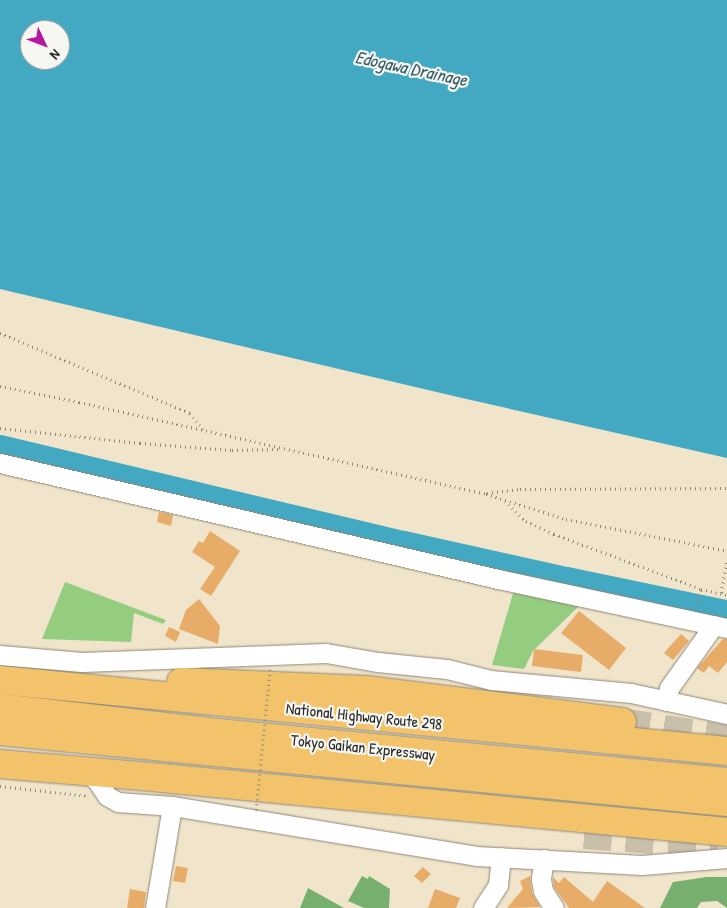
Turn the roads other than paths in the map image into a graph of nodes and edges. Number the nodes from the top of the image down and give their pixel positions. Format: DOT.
graph roads {
  1 [pos="1,467"];
  2 [pos="720,626"];
  3 [pos="0,655"];
  4 [pos="0,680"];
  5 [pos="40,684"];
  6 [pos="666,701"];
  7 [pos="0,708"];
  8 [pos="727,714"];
  9 [pos="622,722"];
  10 [pos="0,731"];
  11 [pos="727,751"];
  12 [pos="0,764"];
  13 [pos="88,772"];
  14 [pos="162,778"];
  15 [pos="727,782"];
  16 [pos="727,802"];
  17 [pos="172,806"];
  18 [pos="727,832"];
  19 [pos="584,835"];
  20 [pos="501,857"];
  21 [pos="727,858"];
  22 [pos="544,859"];
  23 [pos="155,908"];
  24 [pos="483,908"];
  25 [pos="554,908"];
  1 -- 2 [label="street"];
  2 -- 6 [label="street"];
  3 -- 6 [label="street"];
  4 -- 5 [label="highway, National Highway Route 298"];
  5 -- 9 [label="highway"];
  5 -- 11 [label="highway, National Highway Route 298"];
  6 -- 8 [label="street"];
  7 -- 15 [label="highway, Tokyo Gaikan Expressway"];
  10 -- 16 [label="highway, Tokyo Gaikan Expressway"];
  12 -- 13 [label="highway"];
  13 -- 14 [label="highway"];
  13 -- 17 [label="street"];
  14 -- 18 [label="highway"];
  14 -- 19 [label="highway"];
  17 -- 20 [label="street"];
  17 -- 23 [label="street"];
  20 -- 22 [label="street"];
  20 -- 24 [label="street"];
  21 -- 22 [label="street"];
  22 -- 25 [label="street"];
}
